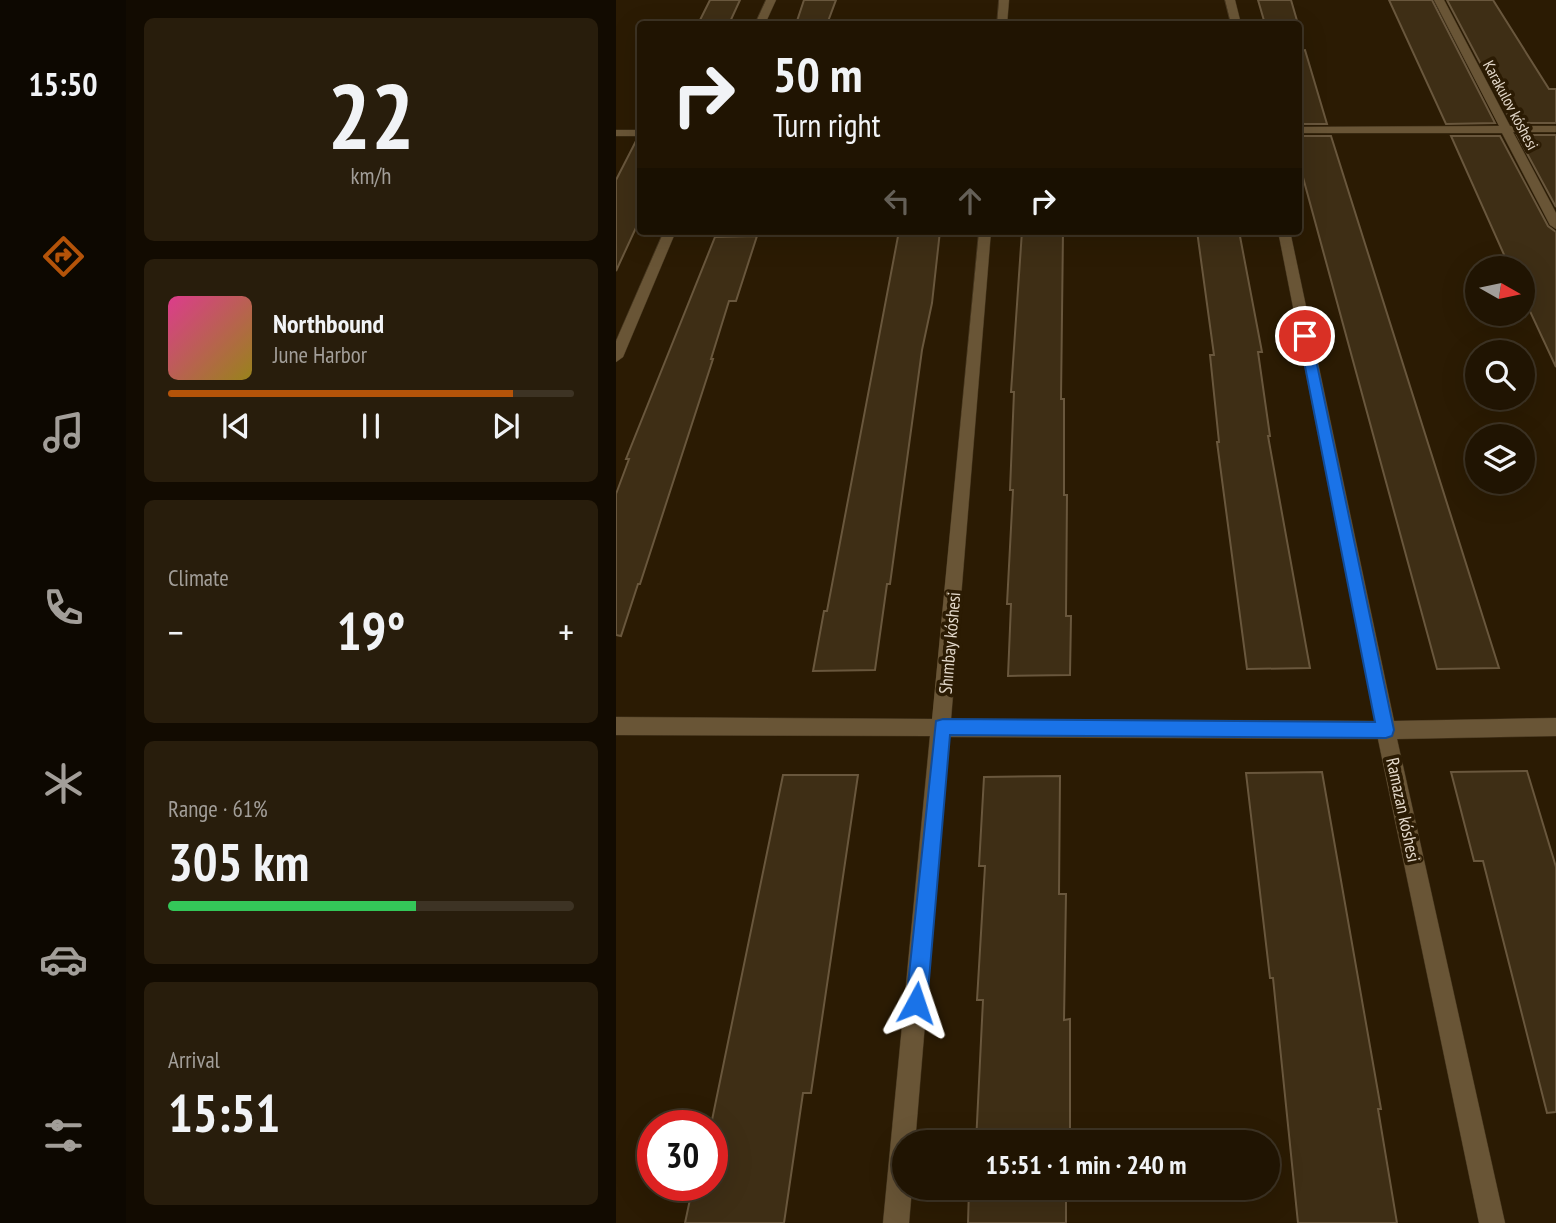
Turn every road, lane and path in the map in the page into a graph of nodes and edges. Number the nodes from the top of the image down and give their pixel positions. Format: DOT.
graph roads {
  1 [pos="771,0"];
  2 [pos="1004,0"];
  3 [pos="1230,0"];
  4 [pos="1439,0"];
  5 [pos="761,21"];
  6 [pos="1002,21"];
  7 [pos="1235,21"];
  8 [pos="1556,129"];
  9 [pos="1506,130"];
  10 [pos="1302,131"];
  11 [pos="616,133"];
  12 [pos="637,133"];
  13 [pos="1556,225"];
  14 [pos="668,235"];
  15 [pos="985,235"];
  16 [pos="1285,235"];
  17 [pos="616,357"];
  18 [pos="616,726"];
  19 [pos="943,727"];
  20 [pos="1556,727"];
  21 [pos="1386,730"];
  22 [pos="896,1223"];
  23 [pos="1492,1223"];
  1 -- 5 [label="street"];
  2 -- 6 [label="street"];
  3 -- 7 [label="street"];
  4 -- 9 [label="street, Karakulov kóshesi"];
  8 -- 9 [label="street"];
  9 -- 10 [label="street"];
  9 -- 13 [label="street, Karakulov kóshesi"];
  11 -- 12 [label="street"];
  14 -- 17 [label="street"];
  15 -- 19 [label="street, Shımbay kóshesi"];
  16 -- 21 [label="street, Ramazan kóshesi"];
  18 -- 19 [label="street"];
  19 -- 21 [label="street"];
  19 -- 22 [label="street, Shımbay kóshesi"];
  20 -- 21 [label="street"];
  21 -- 23 [label="street, Ramazan kóshesi"];
}
